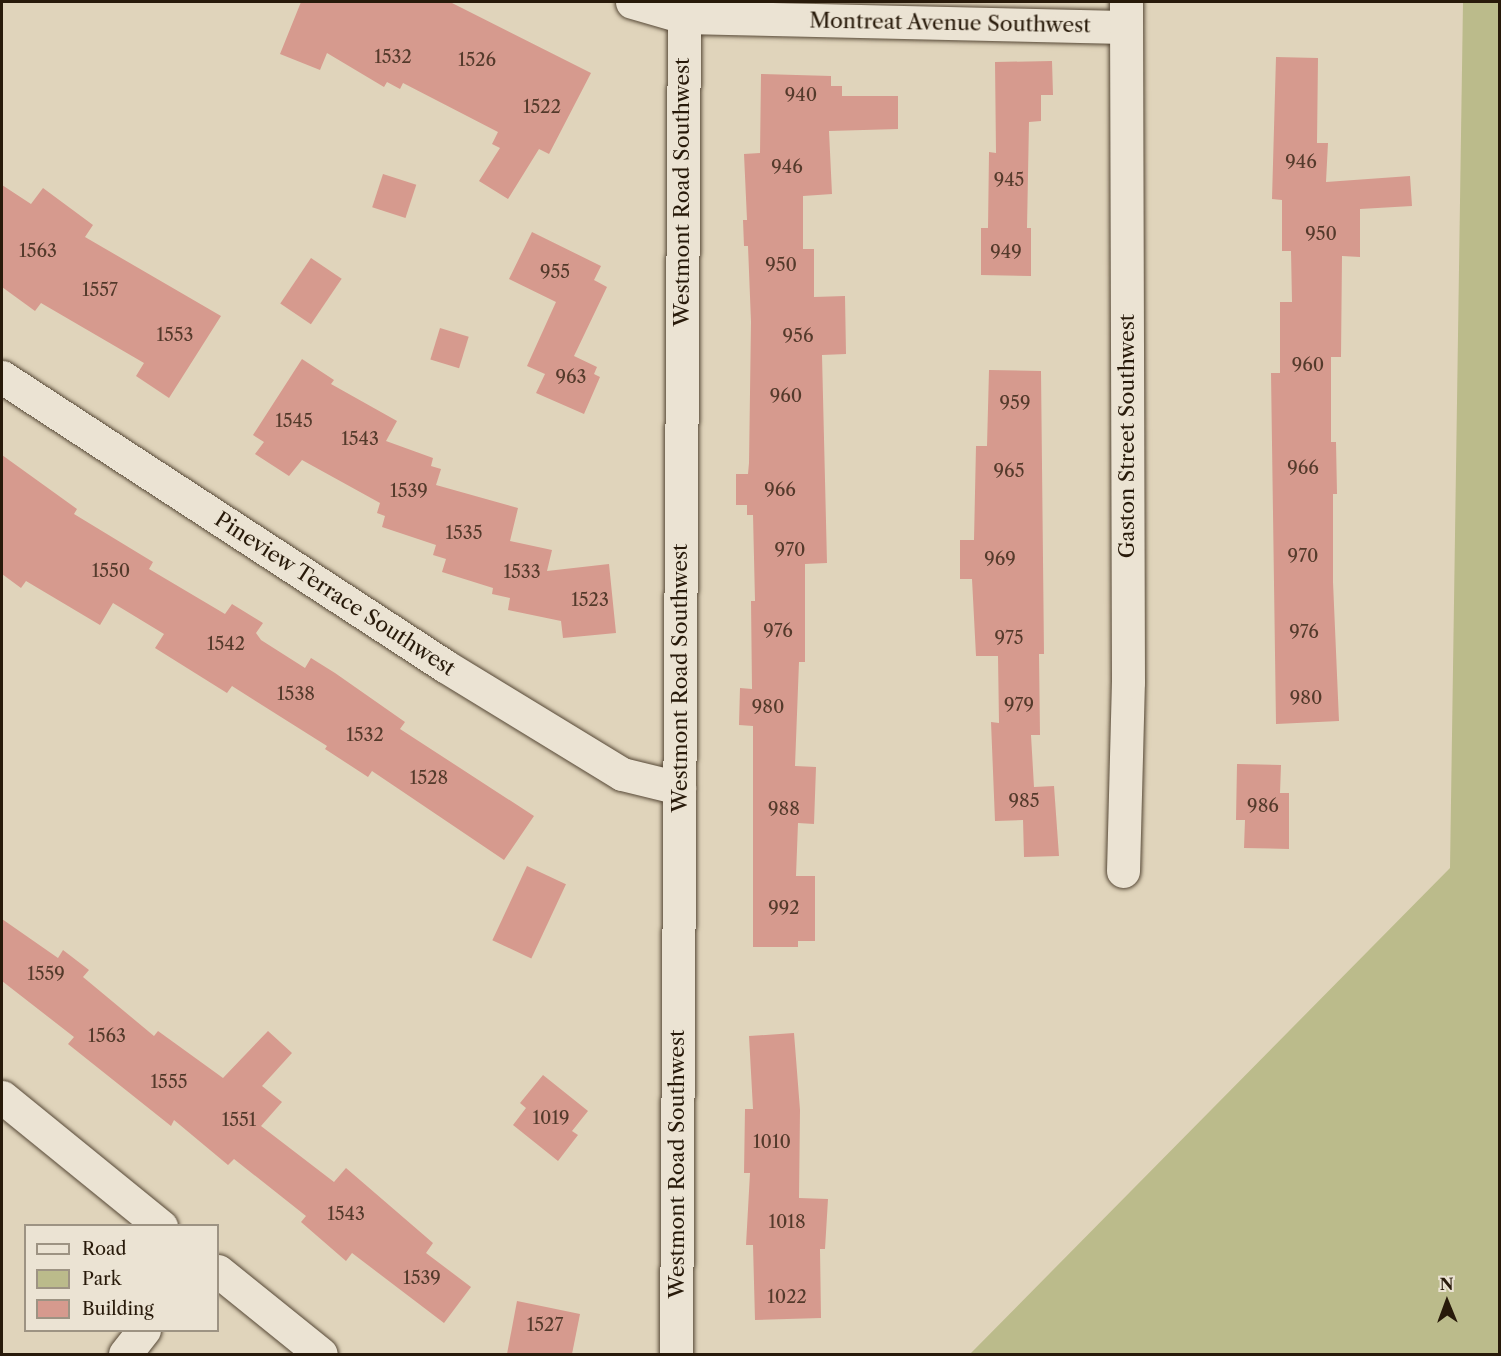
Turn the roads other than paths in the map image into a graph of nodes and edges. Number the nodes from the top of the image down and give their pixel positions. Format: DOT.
graph roads {
  1 [pos="632,2"];
  2 [pos="684,9"];
  3 [pos="1126,14"];
  4 [pos="2,377"];
  5 [pos="679,788"];
  6 [pos="1123,871"];
  7 [pos="2,1097"];
  8 [pos="159,1224"];
  9 [pos="219,1272"];
  10 [pos="142,1332"];
  11 [pos="125,1354"];
  12 [pos="321,1354"];
  13 [pos="676,1354"];
  1 -- 2 [label="street, Montreat Avenue Southwest"];
  2 -- 3 [label="street, Montreat Avenue Southwest"];
  2 -- 5 [label="street, Westmont Road Southwest"];
  3 -- 6 [label="street, Gaston Street Southwest"];
  4 -- 5 [label="street, Pineview Terrace Southwest"];
  5 -- 13 [label="street, Westmont Road Southwest"];
  7 -- 8 [label="street"];
  9 -- 12 [label="street"];
  10 -- 11 [label="street"];
}
